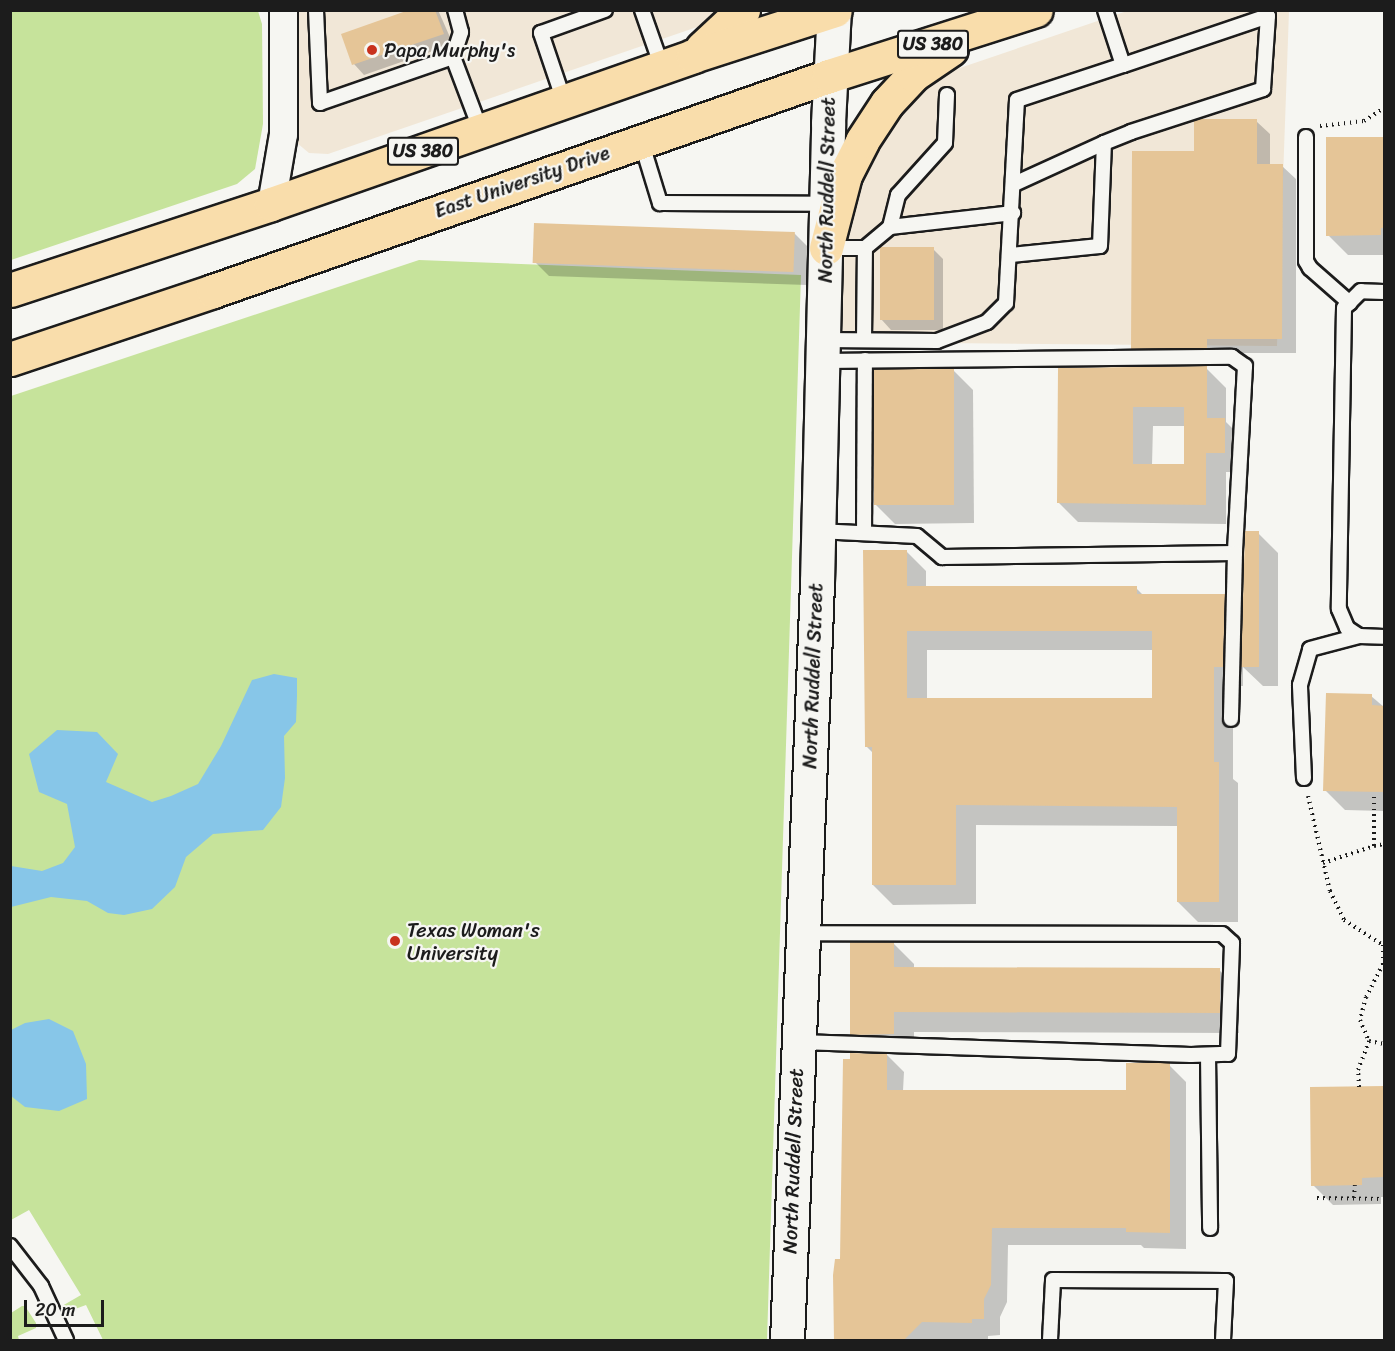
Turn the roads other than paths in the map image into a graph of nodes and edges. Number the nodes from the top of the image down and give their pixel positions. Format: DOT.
graph roads {
  1 [pos="283,10"];
  2 [pos="316,10"];
  3 [pos="455,10"];
  4 [pos="605,10"];
  5 [pos="642,10"];
  6 [pos="743,10"];
  7 [pos="1036,10"];
  8 [pos="1105,10"];
  9 [pos="834,11"];
  10 [pos="1267,13"];
  11 [pos="1004,21"];
  12 [pos="693,56"];
  13 [pos="453,57"];
  14 [pos="1123,65"];
  15 [pos="662,67"];
  16 [pos="830,76"];
  17 [pos="947,95"];
  18 [pos="565,101"];
  19 [pos="481,131"];
  20 [pos="1305,137"];
  21 [pos="641,141"];
  22 [pos="1104,143"];
  23 [pos="1014,184"];
  24 [pos="271,204"];
  25 [pos="827,204"];
  26 [pos="1013,213"];
  27 [pos="890,227"];
  28 [pos="826,248"];
  29 [pos="865,248"];
  30 [pos="1011,255"];
  31 [pos="10,290"];
  32 [pos="1384,292"];
  33 [pos="1350,303"];
  34 [pos="864,340"];
  35 [pos="823,350"];
  36 [pos="10,359"];
  37 [pos="864,360"];
  38 [pos="818,531"];
  39 [pos="864,533"];
  40 [pos="1235,553"];
  41 [pos="1359,636"];
  42 [pos="1384,637"];
  43 [pos="1231,718"];
  44 [pos="1304,778"];
  45 [pos="803,933"];
  46 [pos="798,1042"];
  47 [pos="1208,1055"];
  48 [pos="1210,1228"];
  49 [pos="10,1246"];
  50 [pos="66,1341"];
  51 [pos="787,1341"];
  52 [pos="1050,1341"];
  53 [pos="1223,1341"];
  1 -- 24 [label="street"];
  2 -- 13 [label="lane"];
  3 -- 13 [label="lane"];
  4 -- 18 [label="lane"];
  5 -- 15 [label="lane"];
  6 -- 12 [label="main road"];
  7 -- 11 [label="main road, East University Drive / US 380"];
  8 -- 14 [label="lane"];
  9 -- 12 [label="main road, US 380"];
  9 -- 16 [label="street, North Ruddell Street"];
  10 -- 14 [label="lane"];
  10 -- 22 [label="lane"];
  11 -- 16 [label="main road, East University Drive / US 380"];
  11 -- 28 [label="main road"];
  12 -- 15 [label="main road, US 380"];
  13 -- 19 [label="lane"];
  14 -- 23 [label="lane"];
  15 -- 18 [label="main road, US 380"];
  16 -- 21 [label="main road, East University Drive / US 380"];
  16 -- 25 [label="street, North Ruddell Street"];
  17 -- 27 [label="lane"];
  18 -- 19 [label="main road, US 380"];
  19 -- 24 [label="main road, US 380"];
  20 -- 33 [label="lane"];
  21 -- 25 [label="lane"];
  21 -- 36 [label="main road, East University Drive / US 380"];
  22 -- 23 [label="lane"];
  22 -- 30 [label="lane"];
  23 -- 26 [label="lane"];
  24 -- 31 [label="main road, US 380"];
  25 -- 28 [label="street, North Ruddell Street"];
  26 -- 27 [label="lane"];
  26 -- 30 [label="lane"];
  27 -- 29 [label="lane"];
  28 -- 29 [label="lane"];
  28 -- 35 [label="street, North Ruddell Street"];
  29 -- 34 [label="lane"];
  30 -- 34 [label="lane"];
  32 -- 33 [label="lane"];
  33 -- 41 [label="lane"];
  34 -- 35 [label="lane"];
  35 -- 37 [label="lane"];
  35 -- 38 [label="street, North Ruddell Street"];
  37 -- 39 [label="lane"];
  37 -- 40 [label="lane"];
  38 -- 39 [label="lane"];
  38 -- 45 [label="street, North Ruddell Street"];
  39 -- 40 [label="lane"];
  40 -- 43 [label="lane"];
  41 -- 42 [label="lane"];
  41 -- 44 [label="lane"];
  45 -- 46 [label="street, North Ruddell Street"];
  45 -- 47 [label="lane"];
  46 -- 47 [label="lane"];
  46 -- 51 [label="street, North Ruddell Street"];
  47 -- 48 [label="lane"];
  49 -- 50 [label="lane"];
  52 -- 53 [label="lane"];
}
